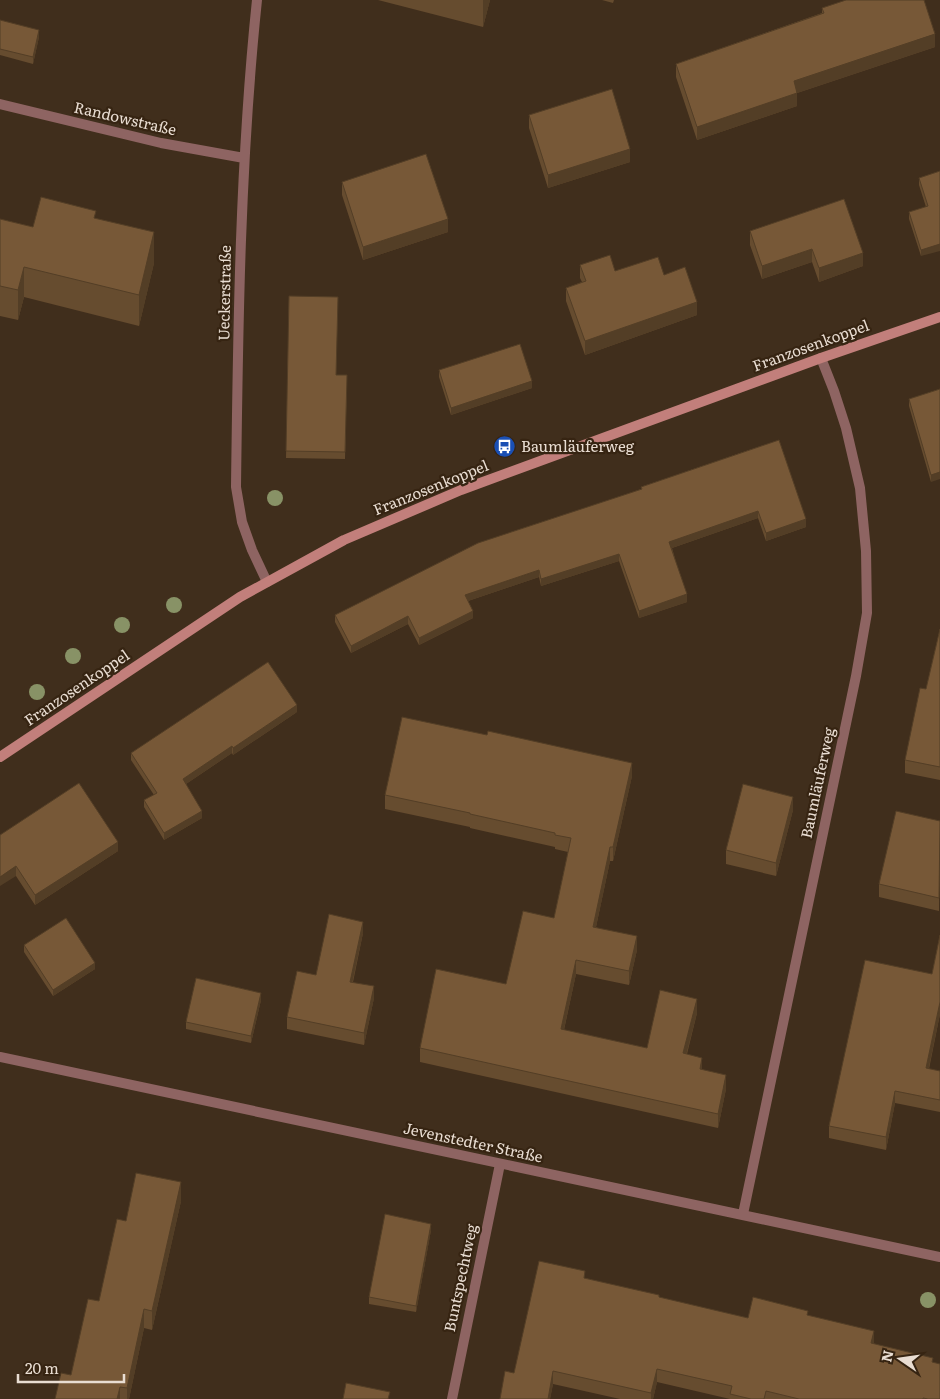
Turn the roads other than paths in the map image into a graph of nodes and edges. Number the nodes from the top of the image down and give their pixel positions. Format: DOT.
graph roads {
  1 [pos="257,0"];
  2 [pos="0,104"];
  3 [pos="244,158"];
  4 [pos="940,317"];
  5 [pos="821,358"];
  6 [pos="267,582"];
  7 [pos="0,757"];
  8 [pos="0,1057"];
  9 [pos="500,1164"];
  10 [pos="743,1214"];
  11 [pos="940,1257"];
  12 [pos="452,1399"];
  1 -- 3 [label="street, Ueckerstraße"];
  2 -- 3 [label="street, Randowstraße"];
  3 -- 6 [label="street, Ueckerstraße"];
  4 -- 5 [label="street, Franzosenkoppel"];
  5 -- 6 [label="street, Franzosenkoppel"];
  5 -- 10 [label="street, Baumläuferweg"];
  6 -- 7 [label="street, Franzosenkoppel"];
  8 -- 9 [label="street, Jevenstedter Straße"];
  9 -- 10 [label="street, Jevenstedter Straße"];
  9 -- 12 [label="street, Buntspechtweg"];
  10 -- 11 [label="street, Jevenstedter Straße"];
}
